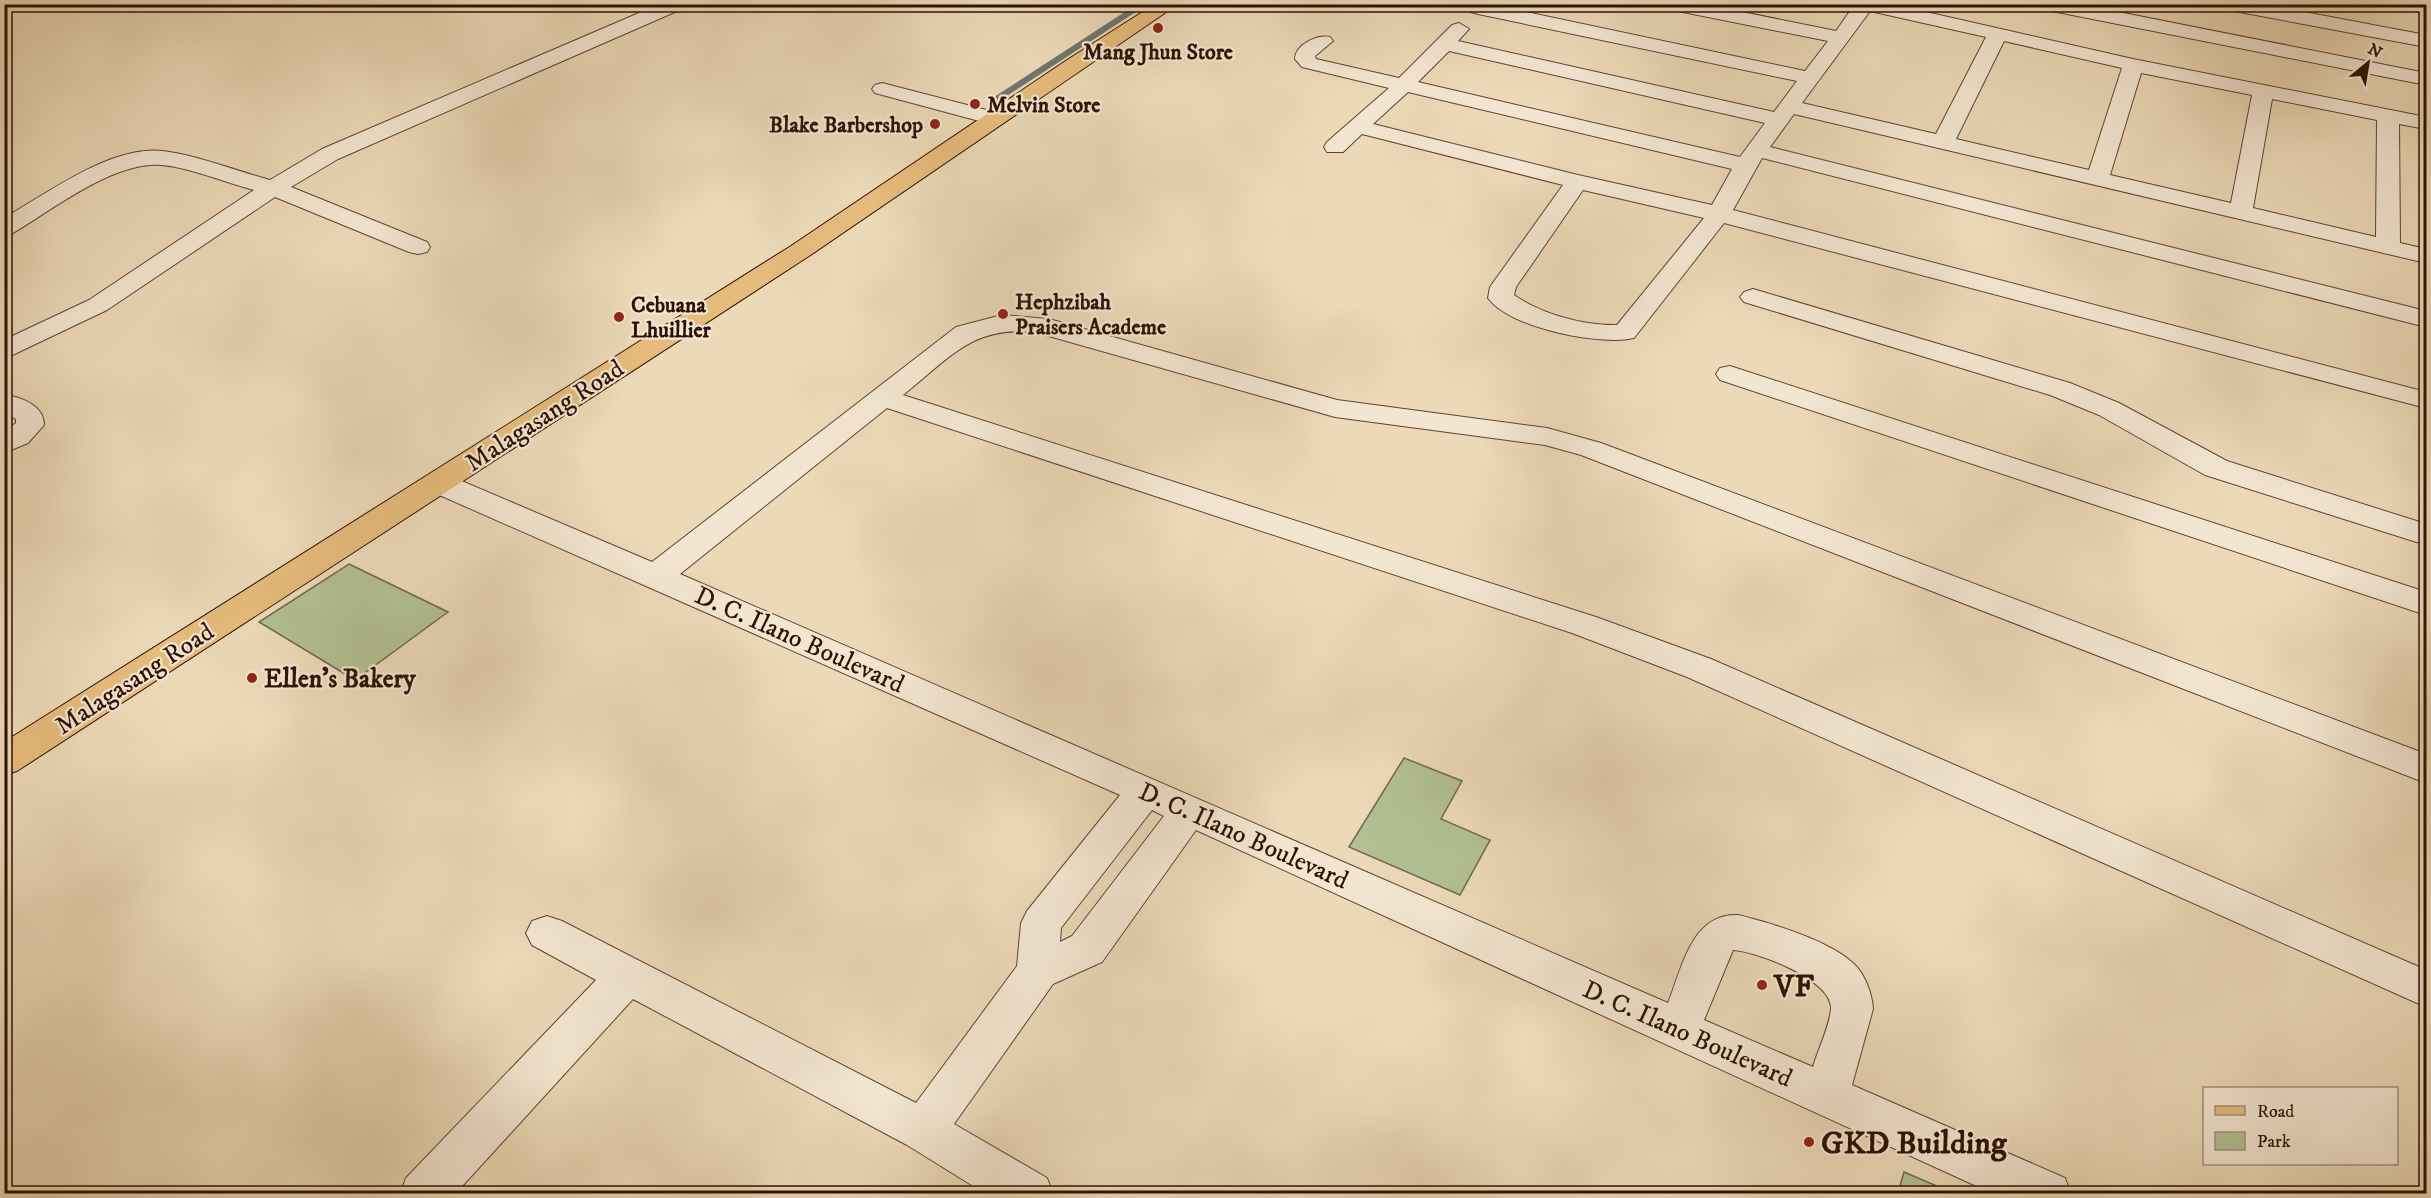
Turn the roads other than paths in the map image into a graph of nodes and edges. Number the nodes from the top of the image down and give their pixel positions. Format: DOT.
graph roads {
  1 [pos="676,4"];
  2 [pos="1169,4"];
  3 [pos="1673,4"];
  4 [pos="2047,4"];
  5 [pos="2229,4"];
  6 [pos="2405,4"];
  7 [pos="1865,5"];
  8 [pos="1481,6"];
  9 [pos="2427,8"];
  10 [pos="1997,35"];
  11 [pos="1841,38"];
  12 [pos="1323,41"];
  13 [pos="2427,41"];
  14 [pos="1444,44"];
  15 [pos="2133,65"];
  16 [pos="1811,78"];
  17 [pos="2427,79"];
  18 [pos="1404,85"];
  19 [pos="882,89"];
  20 [pos="2263,90"];
  21 [pos="1784,113"];
  22 [pos="2388,116"];
  23 [pos="994,119"];
  24 [pos="2427,123"];
  25 [pos="1359,127"];
  26 [pos="1943,142"];
  27 [pos="1335,147"];
  28 [pos="1751,158"];
  29 [pos="2097,179"];
  30 [pos="1577,182"];
  31 [pos="273,188"];
  32 [pos="2241,212"];
  33 [pos="1719,214"];
  34 [pos="4,228"];
  35 [pos="2388,246"];
  36 [pos="418,247"];
  37 [pos="2427,256"];
  38 [pos="1753,297"];
  39 [pos="2427,319"];
  40 [pos="4,351"];
  41 [pos="1730,374"];
  42 [pos="880,397"];
  43 [pos="2427,400"];
  44 [pos="4,402"];
  45 [pos="4,444"];
  46 [pos="439,483"];
  47 [pos="2427,535"];
  48 [pos="657,575"];
  49 [pos="2427,604"];
  50 [pos="4,761"];
  51 [pos="2427,768"];
  52 [pos="1145,791"];
  53 [pos="1189,811"];
  54 [pos="1117,828"];
  55 [pos="1162,848"];
  56 [pos="547,933"];
  57 [pos="1038,971"];
  58 [pos="629,974"];
  59 [pos="2427,989"];
  60 [pos="1679,1029"];
  61 [pos="1827,1095"];
  62 [pos="923,1130"];
  63 [pos="423,1194"];
  64 [pos="1030,1194"];
  65 [pos="2048,1194"];
  1 -- 31 [label="street"];
  2 -- 23 [label="main road, Malagasang Road"];
  3 -- 11 [label="street"];
  4 -- 17 [label="street"];
  5 -- 13 [label="street"];
  6 -- 9 [label="street"];
  7 -- 10 [label="street"];
  7 -- 11 [label="street"];
  8 -- 14 [label="street"];
  8 -- 16 [label="street"];
  10 -- 15 [label="street"];
  10 -- 26 [label="street"];
  11 -- 16 [label="street"];
  12 -- 18 [label="street"];
  14 -- 18 [label="street"];
  14 -- 21 [label="street"];
  15 -- 20 [label="street"];
  15 -- 29 [label="street"];
  16 -- 21 [label="street"];
  18 -- 25 [label="street"];
  18 -- 28 [label="street"];
  19 -- 23 [label="street"];
  20 -- 22 [label="street"];
  20 -- 32 [label="street"];
  21 -- 26 [label="street"];
  21 -- 28 [label="street"];
  22 -- 24 [label="street"];
  22 -- 35 [label="street"];
  23 -- 46 [label="main road, Malagasang Road"];
  25 -- 27 [label="street"];
  25 -- 30 [label="street"];
  26 -- 29 [label="street"];
  28 -- 33 [label="street"];
  28 -- 39 [label="street"];
  29 -- 32 [label="street"];
  30 -- 33 [label="street"];
  30 -- 33 [label="street"];
  31 -- 34 [label="street"];
  31 -- 36 [label="street"];
  31 -- 40 [label="street"];
  32 -- 35 [label="street"];
  33 -- 43 [label="street"];
  35 -- 37 [label="street"];
  38 -- 47 [label="street"];
  41 -- 49 [label="street"];
  42 -- 48 [label="street"];
  42 -- 51 [label="street"];
  42 -- 59 [label="street"];
  44 -- 45 [label="street"];
  46 -- 48 [label="street, D. C. Ilano Boulevard"];
  46 -- 50 [label="main road, Malagasang Road"];
  48 -- 52 [label="street, D. C. Ilano Boulevard"];
  52 -- 53 [label="street, D. C. Ilano Boulevard"];
  52 -- 54 [label="street"];
  53 -- 55 [label="street"];
  53 -- 60 [label="street, D. C. Ilano Boulevard"];
  54 -- 55 [label="street"];
  54 -- 57 [label="street"];
  55 -- 57 [label="street"];
  56 -- 58 [label="street"];
  57 -- 62 [label="street"];
  58 -- 62 [label="street"];
  58 -- 63 [label="street"];
  60 -- 61 [label="street, D. C. Ilano Boulevard"];
  60 -- 61 [label="street"];
  61 -- 65 [label="street, D. C. Ilano Boulevard"];
  62 -- 64 [label="street"];
}
